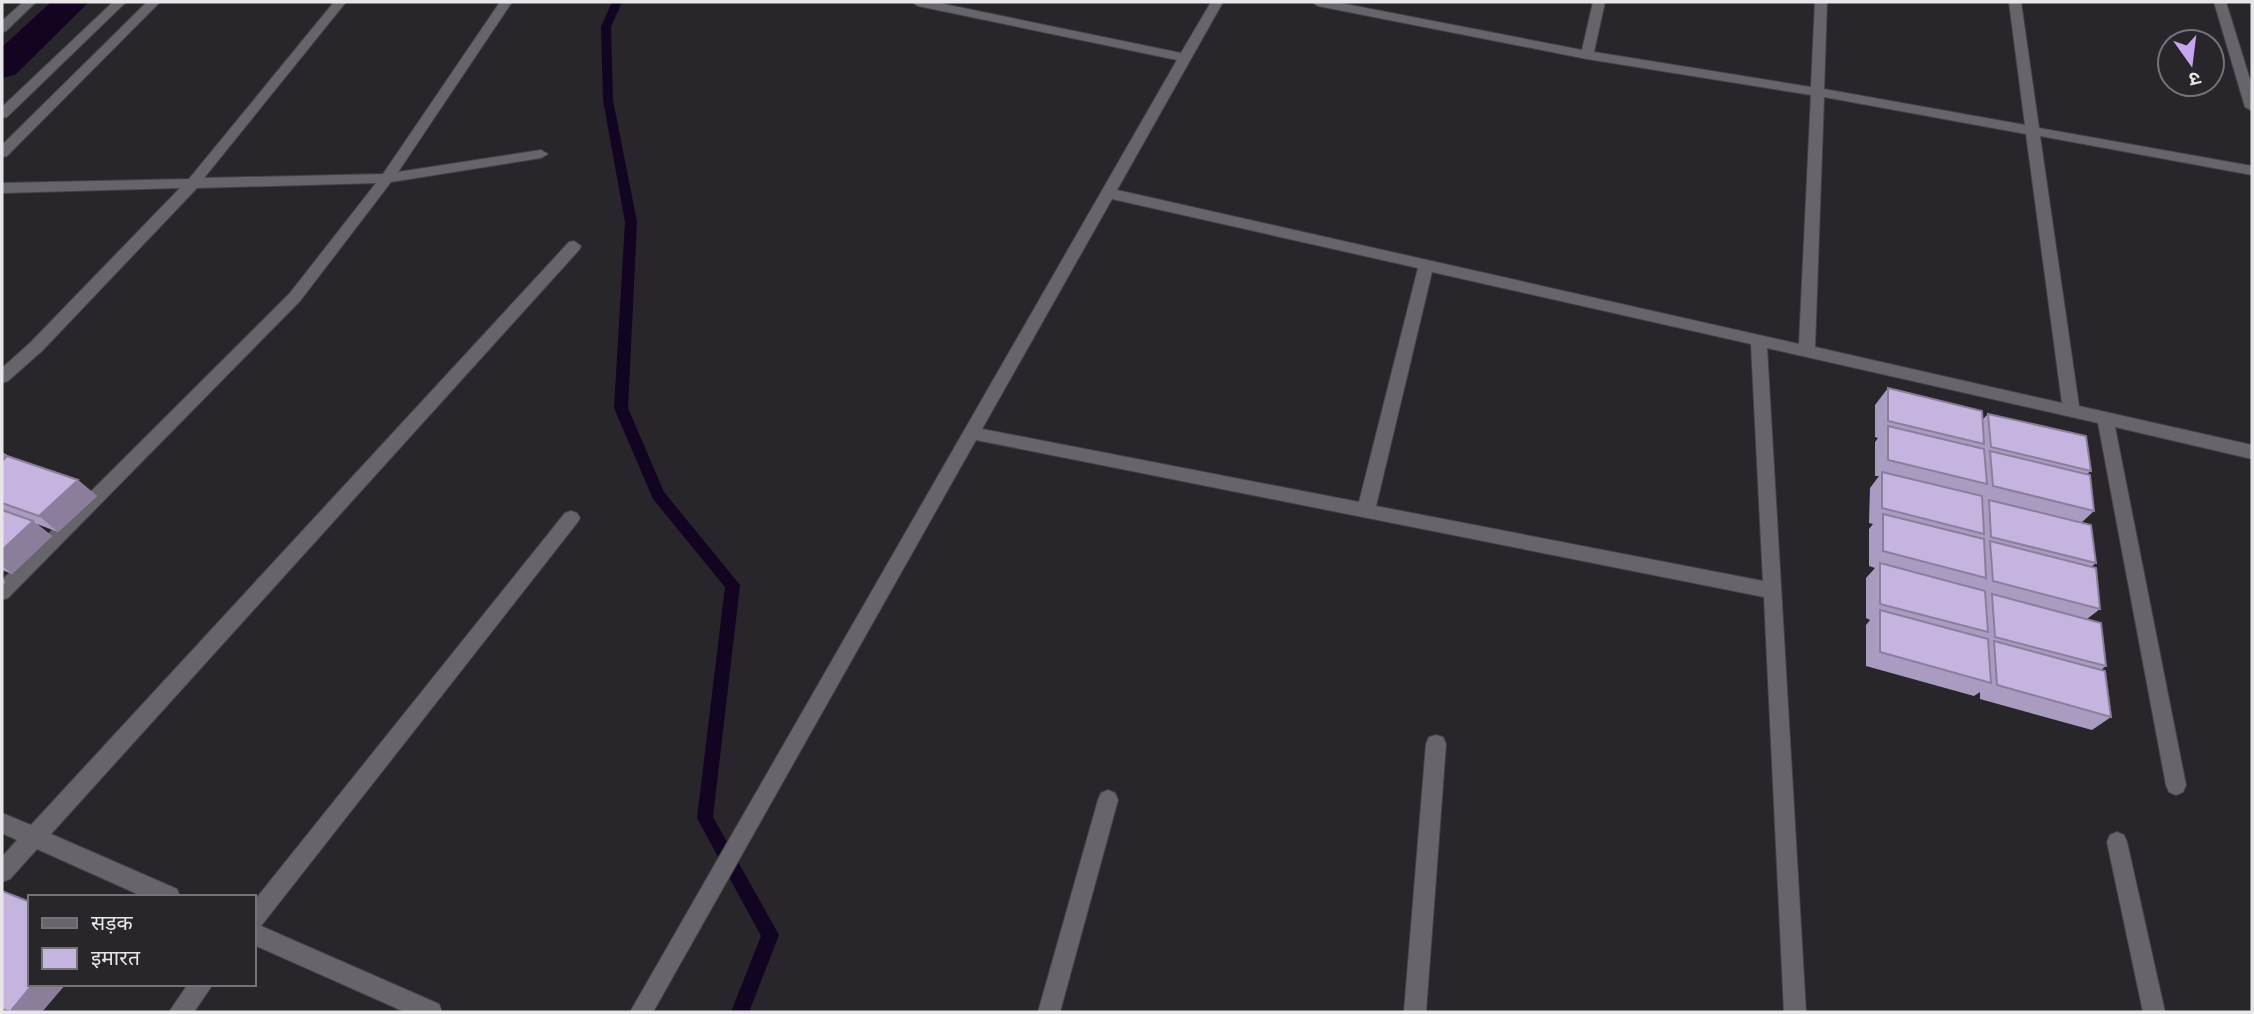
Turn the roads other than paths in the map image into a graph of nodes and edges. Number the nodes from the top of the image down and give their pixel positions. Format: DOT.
graph roads {
  1 [pos="30,2"];
  2 [pos="120,2"];
  3 [pos="154,2"];
  4 [pos="340,2"];
  5 [pos="506,2"];
  6 [pos="918,2"];
  7 [pos="1217,2"];
  8 [pos="1318,2"];
  9 [pos="1599,2"];
  10 [pos="1821,2"];
  11 [pos="2015,2"];
  12 [pos="2220,2"];
  13 [pos="2,28"];
  14 [pos="1587,55"];
  15 [pos="1185,58"];
  16 [pos="1817,92"];
  17 [pos="2252,107"];
  18 [pos="2,114"];
  19 [pos="2032,131"];
  20 [pos="2,153"];
  21 [pos="541,154"];
  22 [pos="2252,170"];
  23 [pos="387,178"];
  24 [pos="192,184"];
  25 [pos="2,188"];
  26 [pos="1108,193"];
  27 [pos="574,246"];
  28 [pos="1426,265"];
  29 [pos="1759,340"];
  30 [pos="1807,351"];
  31 [pos="2,377"];
  32 [pos="2071,411"];
  33 [pos="2105,419"];
  34 [pos="971,433"];
  35 [pos="2252,452"];
  36 [pos="1366,511"];
  37 [pos="571,518"];
  38 [pos="1772,591"];
  39 [pos="2,592"];
  40 [pos="1436,744"];
  41 [pos="2176,785"];
  42 [pos="1108,800"];
  43 [pos="2,823"];
  44 [pos="33,837"];
  45 [pos="2117,842"];
  46 [pos="2,872"];
  47 [pos="164,895"];
  48 [pos="256,915"];
  49 [pos="256,935"];
  50 [pos="200,986"];
  51 [pos="180,1012"];
  52 [pos="431,1012"];
  53 [pos="642,1012"];
  54 [pos="1049,1012"];
  55 [pos="1415,1012"];
  56 [pos="1795,1012"];
  57 [pos="2154,1012"];
  1 -- 13 [label="street"];
  2 -- 18 [label="street"];
  3 -- 20 [label="street"];
  4 -- 24 [label="street"];
  5 -- 23 [label="street"];
  6 -- 15 [label="street"];
  7 -- 15 [label="street"];
  8 -- 14 [label="street"];
  9 -- 14 [label="street"];
  10 -- 16 [label="street"];
  11 -- 19 [label="street"];
  12 -- 17 [label="street"];
  14 -- 16 [label="street"];
  15 -- 26 [label="street"];
  16 -- 19 [label="street"];
  16 -- 30 [label="street"];
  19 -- 22 [label="street"];
  19 -- 32 [label="street"];
  21 -- 23 [label="street"];
  23 -- 24 [label="street"];
  23 -- 39 [label="street"];
  24 -- 25 [label="street"];
  24 -- 31 [label="street"];
  26 -- 28 [label="street"];
  26 -- 34 [label="street"];
  27 -- 44 [label="street"];
  28 -- 29 [label="street"];
  28 -- 36 [label="street"];
  29 -- 30 [label="street"];
  29 -- 38 [label="street"];
  30 -- 32 [label="street"];
  32 -- 33 [label="street"];
  33 -- 35 [label="street"];
  33 -- 41 [label="street"];
  34 -- 36 [label="street"];
  34 -- 53 [label="street"];
  36 -- 38 [label="street"];
  37 -- 48 [label="street"];
  38 -- 56 [label="street"];
  40 -- 55 [label="street"];
  42 -- 54 [label="street"];
  43 -- 44 [label="street"];
  44 -- 46 [label="street"];
  44 -- 47 [label="street"];
  45 -- 57 [label="street"];
  49 -- 52 [label="street"];
  50 -- 51 [label="street"];
}
